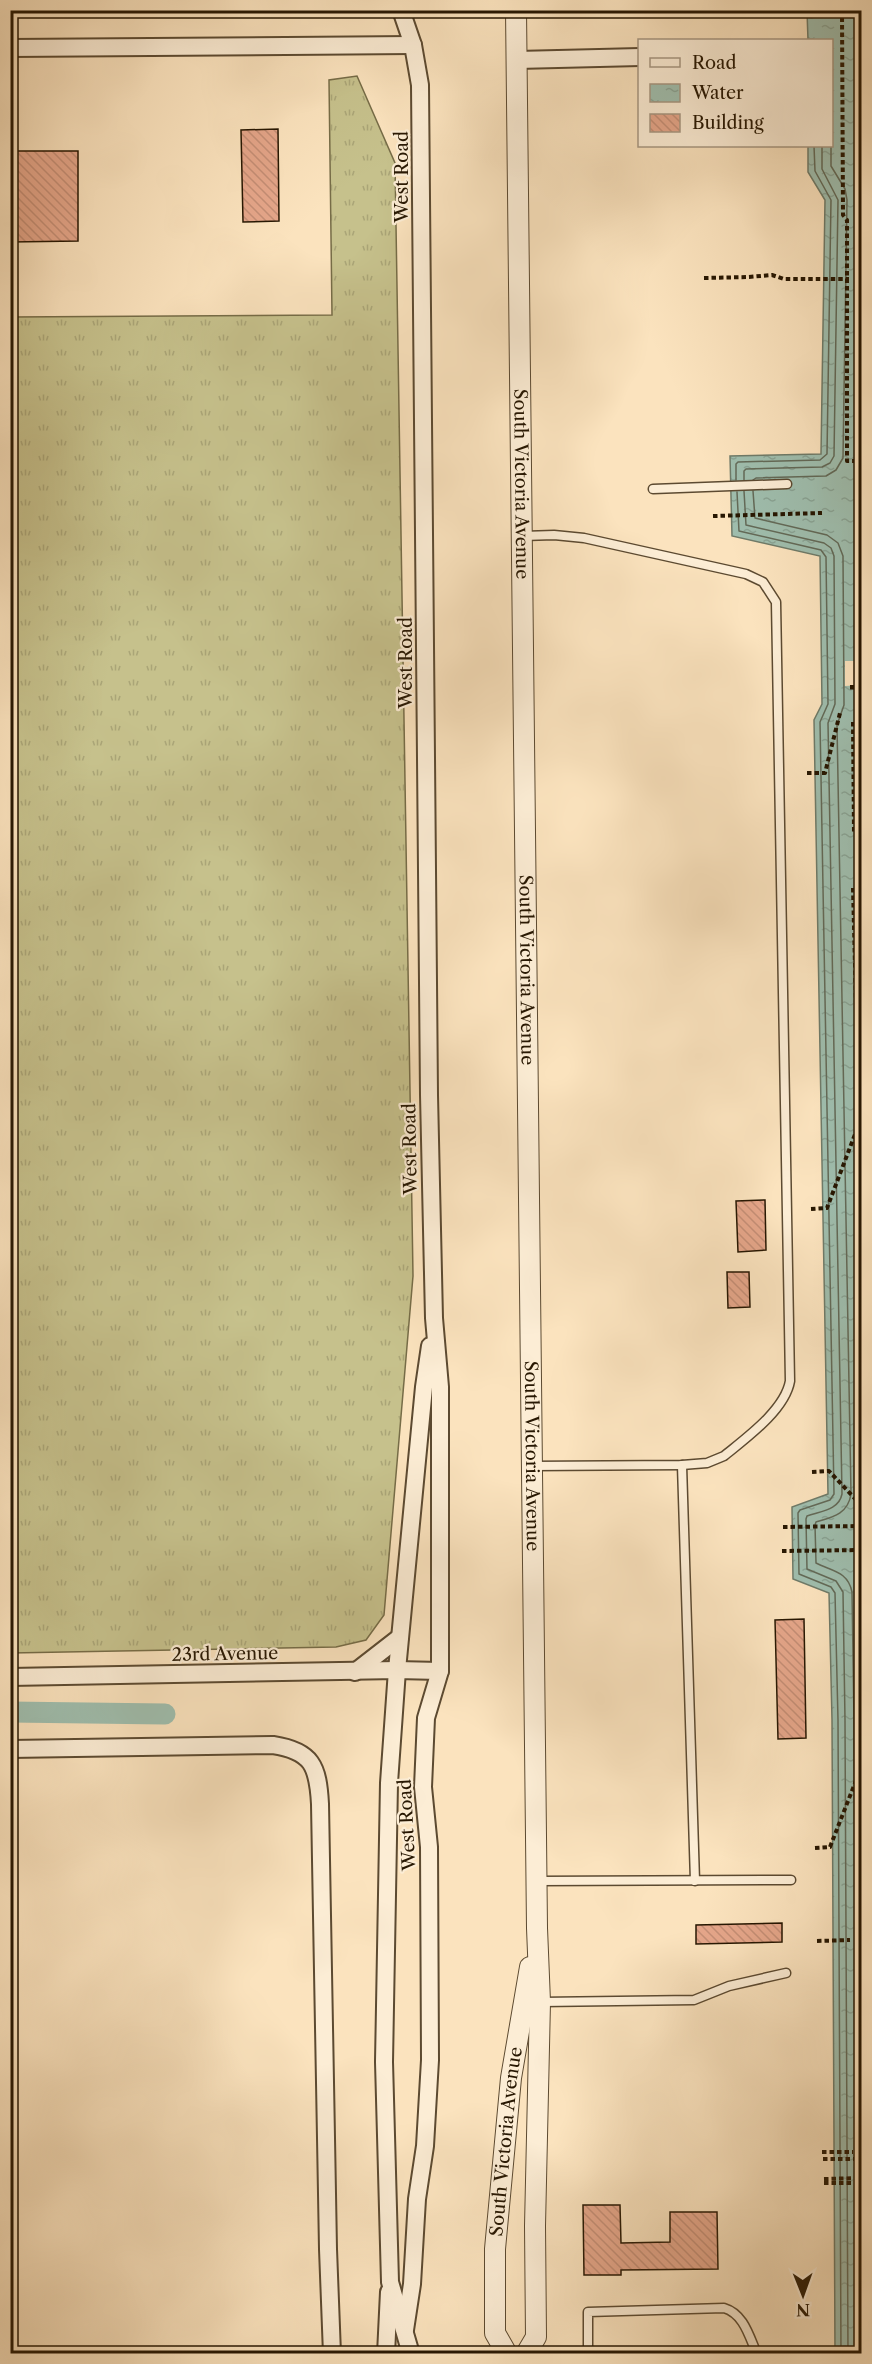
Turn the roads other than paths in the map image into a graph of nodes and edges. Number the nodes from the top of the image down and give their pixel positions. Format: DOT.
graph roads {
  1 [pos="401,10"];
  2 [pos="516,10"];
  3 [pos="413,45"];
  4 [pos="10,48"];
  5 [pos="638,57"];
  6 [pos="517,60"];
  7 [pos="786,484"];
  8 [pos="653,489"];
  9 [pos="521,536"];
  10 [pos="434,1318"];
  11 [pos="682,1465"];
  12 [pos="531,1466"];
  13 [pos="400,1638"];
  14 [pos="397,1670"];
  15 [pos="440,1671"];
  16 [pos="355,1672"];
  17 [pos="10,1677"];
  18 [pos="10,1749"];
  19 [pos="791,1880"];
  20 [pos="537,1881"];
  21 [pos="694,1881"];
  22 [pos="537,1928"];
  23 [pos="786,1974"];
  24 [pos="540,2002"];
  25 [pos="390,2282"];
  26 [pos="405,2330"];
  27 [pos="332,2354"];
  28 [pos="386,2354"];
  29 [pos="411,2354"];
  30 [pos="507,2354"];
  31 [pos="526,2354"];
  32 [pos="588,2354"];
  33 [pos="757,2354"];
  1 -- 3 [label="street, West Road"];
  2 -- 6 [label="street, South Victoria Avenue"];
  3 -- 4 [label="street"];
  3 -- 10 [label="street, West Road"];
  5 -- 6 [label="street"];
  6 -- 9 [label="street, South Victoria Avenue"];
  7 -- 8 [label="lane"];
  9 -- 11 [label="lane"];
  9 -- 12 [label="street, South Victoria Avenue"];
  10 -- 13 [label="street, West Road"];
  10 -- 15 [label="street, West Road"];
  11 -- 12 [label="lane"];
  11 -- 21 [label="lane"];
  12 -- 20 [label="street, South Victoria Avenue"];
  13 -- 14 [label="street, West Road"];
  13 -- 16 [label="street"];
  14 -- 15 [label="street, 23rd Avenue"];
  14 -- 16 [label="street, 23rd Avenue"];
  14 -- 25 [label="street, West Road"];
  15 -- 26 [label="street, West Road"];
  16 -- 17 [label="street, 23rd Avenue"];
  18 -- 27 [label="street"];
  19 -- 21 [label="lane"];
  20 -- 21 [label="lane"];
  20 -- 22 [label="street, South Victoria Avenue"];
  22 -- 24 [label="street, South Victoria Avenue"];
  22 -- 30 [label="street, South Victoria Avenue"];
  23 -- 24 [label="lane"];
  24 -- 31 [label="street, South Victoria Avenue"];
  25 -- 26 [label="street, West Road"];
  25 -- 28 [label="street, West Road"];
  26 -- 29 [label="street, West Road"];
  32 -- 33 [label="lane"];
}
